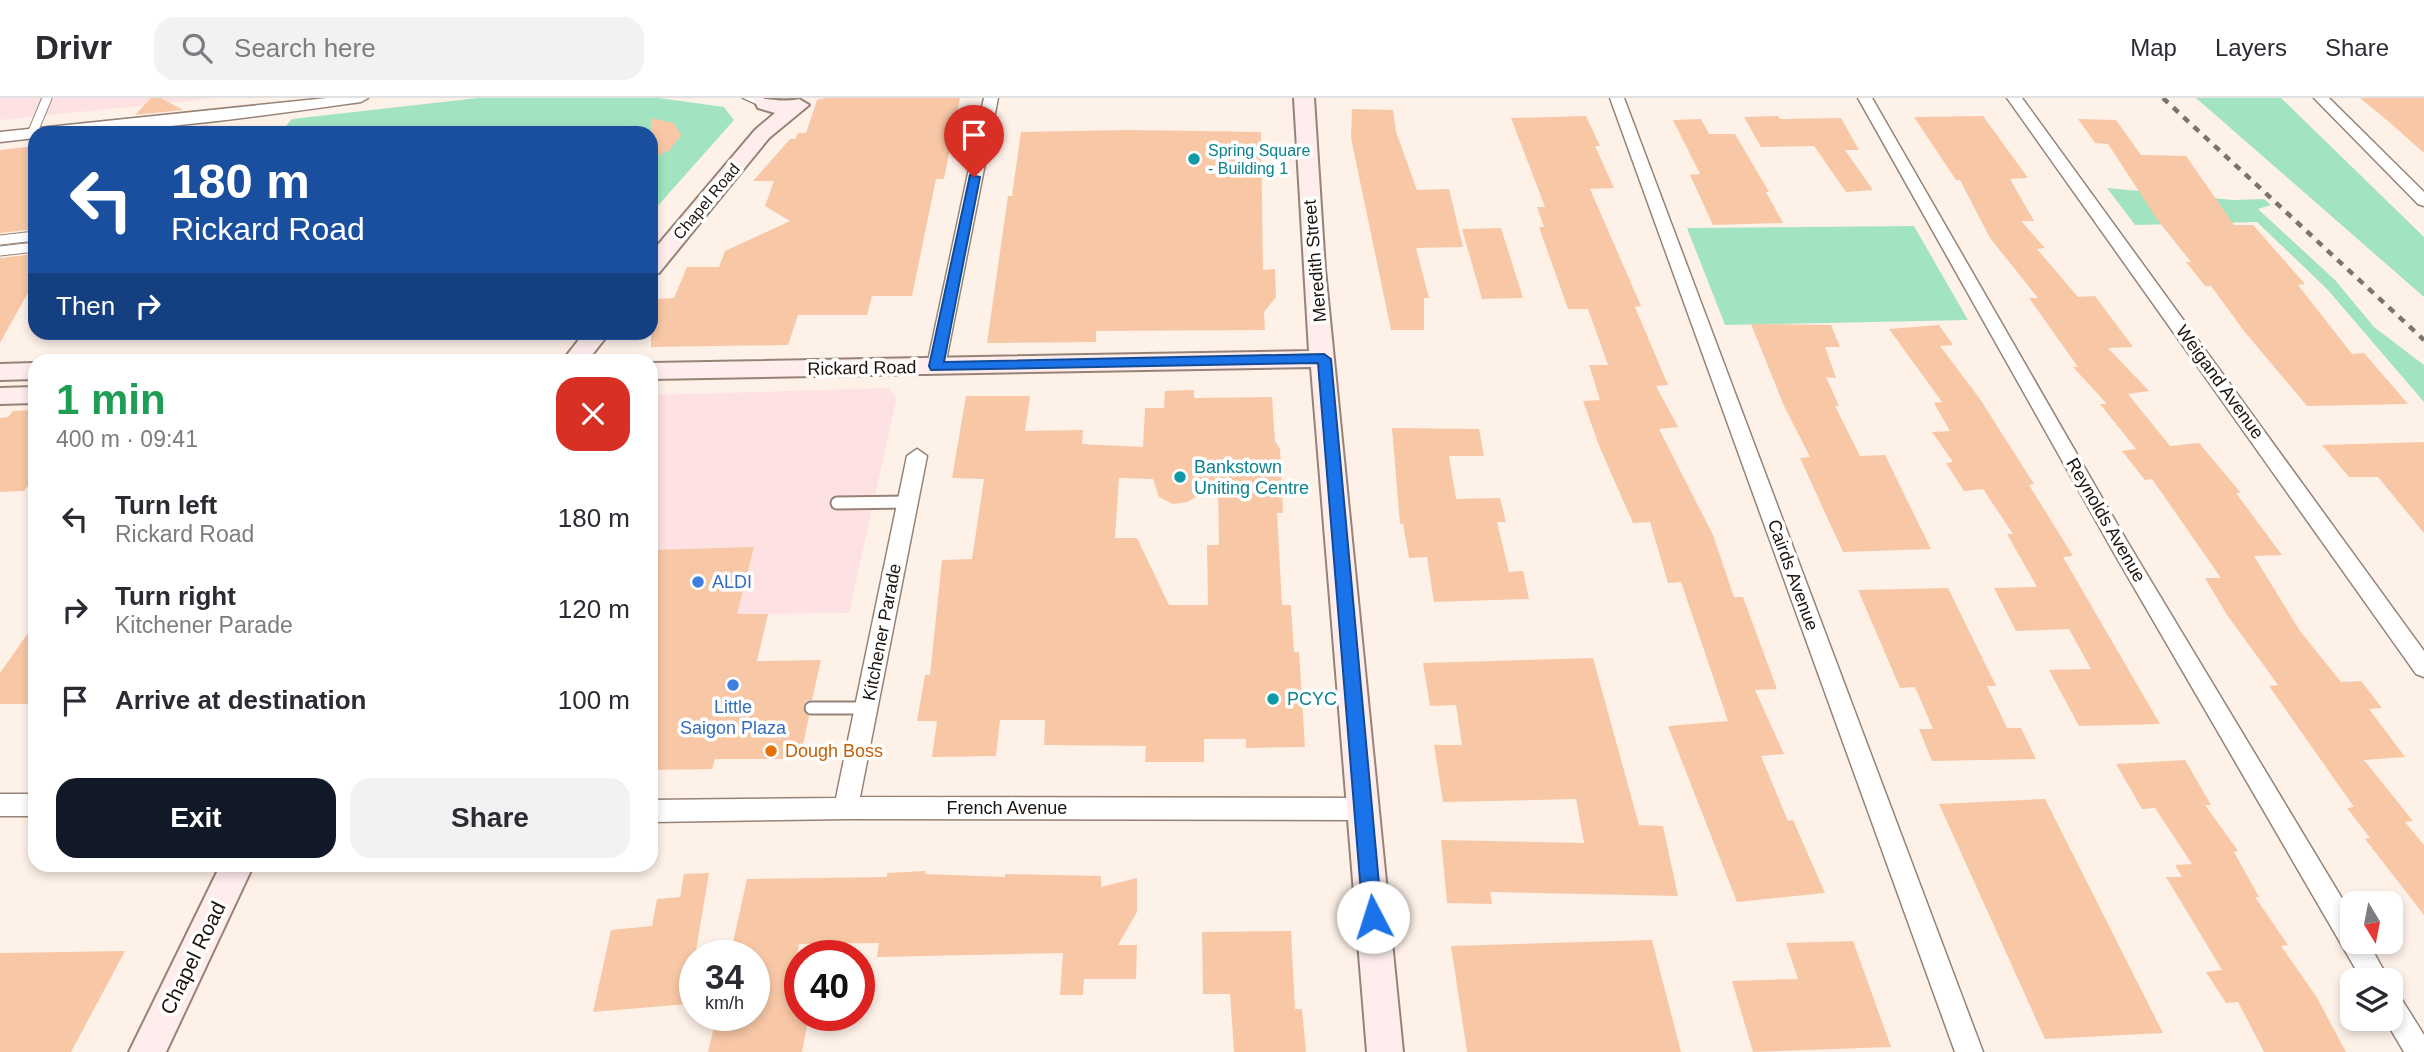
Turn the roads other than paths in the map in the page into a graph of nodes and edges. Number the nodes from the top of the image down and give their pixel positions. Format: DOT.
graph roads {
  1 [pos="47,98"];
  2 [pos="274,98"];
  3 [pos="361,98"];
  4 [pos="990,98"];
  5 [pos="1304,98"];
  6 [pos="1616,98"];
  7 [pos="1865,98"];
  8 [pos="2014,98"];
  9 [pos="2321,98"];
  10 [pos="760,101"];
  11 [pos="801,102"];
  12 [pos="222,113"];
  13 [pos="37,126"];
  14 [pos="100,126"];
  15 [pos="28,134"];
  16 [pos="762,134"];
  17 [pos="0,137"];
  18 [pos="2423,200"];
  19 [pos="28,237"];
  20 [pos="0,240"];
  21 [pos="28,248"];
  22 [pos="0,251"];
  23 [pos="658,260"];
  24 [pos="591,340"];
  25 [pos="580,354"];
  26 [pos="1324,359"];
  27 [pos="936,366"];
  28 [pos="658,370"];
  29 [pos="28,371"];
  30 [pos="0,372"];
  31 [pos="0,396"];
  32 [pos="28,396"];
  33 [pos="917,456"];
  34 [pos="908,502"];
  35 [pos="837,503"];
  36 [pos="2424,668"];
  37 [pos="811,708"];
  38 [pos="867,708"];
  39 [pos="0,805"];
  40 [pos="28,805"];
  41 [pos="846,808"];
  42 [pos="1363,809"];
  43 [pos="658,811"];
  44 [pos="234,872"];
  45 [pos="2340,918"];
  46 [pos="2403,1026"];
  47 [pos="147,1052"];
  48 [pos="1385,1052"];
  49 [pos="1969,1052"];
  50 [pos="2419,1052"];
  1 -- 13 [label="lane"];
  2 -- 12 [label="street"];
  3 -- 12 [label="street"];
  4 -- 27 [label="street"];
  5 -- 26 [label="main road, Meredith Street"];
  6 -- 49 [label="street, Cairds Avenue"];
  7 -- 45 [label="street, Reynolds Avenue"];
  8 -- 36 [label="street, Weigand Avenue"];
  9 -- 18 [label="street"];
  10 -- 11 [label="main road"];
  10 -- 16 [label="main road"];
  11 -- 16 [label="main road, Chapel Road"];
  12 -- 14 [label="street"];
  15 -- 17 [label="street"];
  16 -- 23 [label="main road, Chapel Road"];
  19 -- 20 [label="lane"];
  21 -- 22 [label="lane"];
  24 -- 25 [label="main road"];
  26 -- 27 [label="main road, Rickard Road"];
  26 -- 42 [label="main road, Meredith Street"];
  27 -- 28 [label="main road, Rickard Road"];
  29 -- 30 [label="main road"];
  31 -- 32 [label="main road"];
  33 -- 34 [label="street, Kitchener Parade"];
  34 -- 35 [label="lane"];
  34 -- 38 [label="street, Kitchener Parade"];
  37 -- 38 [label="lane"];
  38 -- 41 [label="street, Kitchener Parade"];
  39 -- 40 [label="street"];
  41 -- 42 [label="street, French Avenue"];
  41 -- 43 [label="street, French Avenue"];
  42 -- 48 [label="main road, Meredith Street"];
  44 -- 47 [label="main road, Chapel Road"];
  46 -- 50 [label="street"];
}
